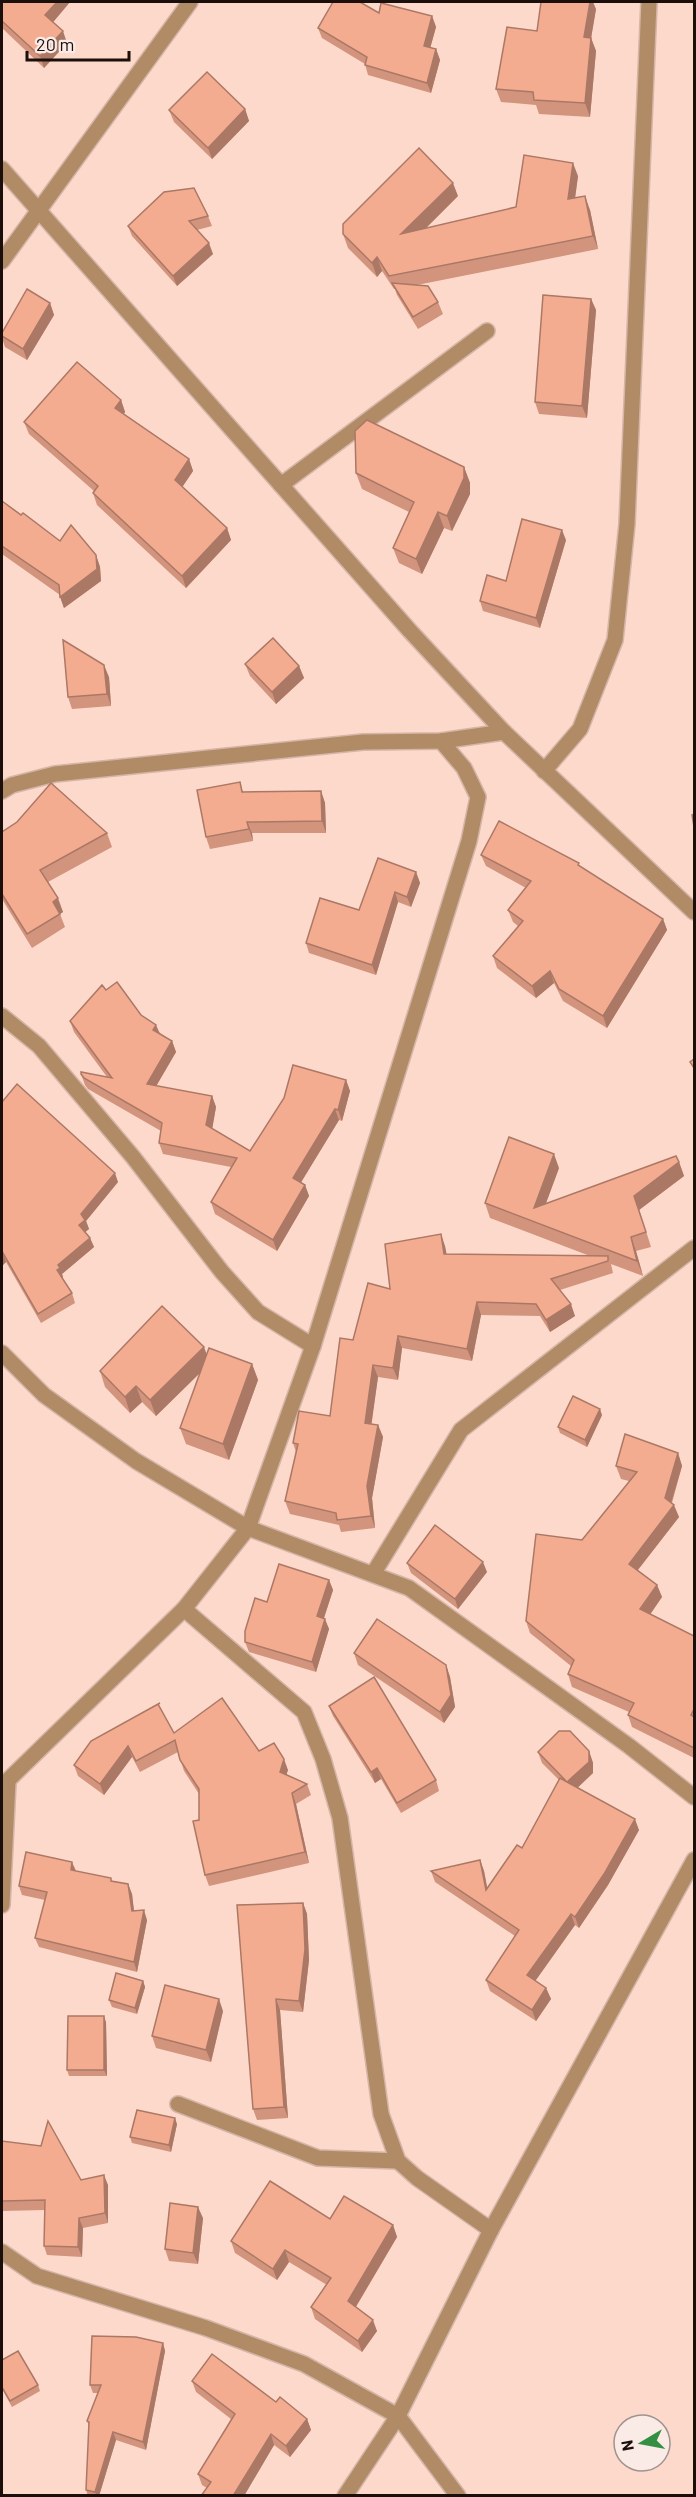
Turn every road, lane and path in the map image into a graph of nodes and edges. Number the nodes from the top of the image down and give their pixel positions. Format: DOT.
graph roads {
  1 [pos="190,2"];
  2 [pos="649,2"];
  3 [pos="2,169"];
  4 [pos="38,209"];
  5 [pos="2,261"];
  6 [pos="487,331"];
  7 [pos="281,486"];
  8 [pos="504,732"];
  9 [pos="441,741"];
  10 [pos="544,771"];
  11 [pos="2,791"];
  12 [pos="694,912"];
  13 [pos="2,1016"];
  14 [pos="694,1248"];
  15 [pos="313,1346"];
  16 [pos="2,1353"];
  17 [pos="248,1528"];
  18 [pos="373,1574"];
  19 [pos="184,1609"];
  20 [pos="5,1784"];
  21 [pos="694,1797"];
  22 [pos="694,1860"];
  23 [pos="2,1905"];
  24 [pos="178,2104"];
  25 [pos="398,2161"];
  26 [pos="490,2230"];
  27 [pos="2,2252"];
  28 [pos="398,2416"];
  29 [pos="345,2496"];
  30 [pos="458,2496"];
  1 -- 4 [label="street"];
  2 -- 10 [label="street"];
  3 -- 4 [label="street"];
  4 -- 5 [label="street"];
  4 -- 7 [label="street"];
  6 -- 7 [label="street"];
  7 -- 8 [label="street"];
  8 -- 9 [label="street"];
  8 -- 10 [label="street"];
  9 -- 11 [label="street"];
  9 -- 15 [label="street"];
  10 -- 12 [label="street"];
  13 -- 15 [label="street"];
  14 -- 18 [label="street"];
  15 -- 17 [label="street"];
  16 -- 17 [label="street"];
  17 -- 18 [label="street"];
  17 -- 19 [label="street"];
  18 -- 21 [label="street"];
  19 -- 20 [label="street"];
  19 -- 25 [label="street"];
  20 -- 23 [label="street"];
  22 -- 26 [label="street"];
  24 -- 25 [label="street"];
  25 -- 26 [label="street"];
  26 -- 28 [label="street"];
  27 -- 28 [label="street"];
  28 -- 29 [label="street"];
  28 -- 30 [label="street"];
}
